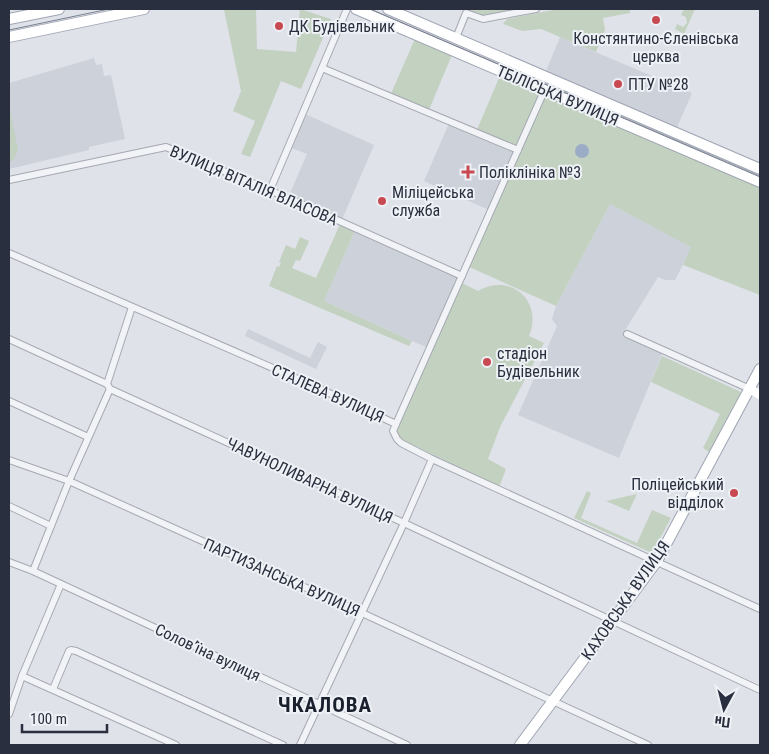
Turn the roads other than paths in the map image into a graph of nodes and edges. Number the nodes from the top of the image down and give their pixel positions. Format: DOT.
graph roads {
  1 [pos="59,9"];
  2 [pos="144,9"];
  3 [pos="348,9"];
  4 [pos="356,9"];
  5 [pos="388,9"];
  6 [pos="536,9"];
  7 [pos="9,19"];
  8 [pos="9,37"];
  9 [pos="456,38"];
  10 [pos="322,68"];
  11 [pos="546,89"];
  12 [pos="518,150"];
  13 [pos="760,168"];
  14 [pos="10,180"];
  15 [pos="760,182"];
  16 [pos="270,190"];
  17 [pos="9,253"];
  18 [pos="462,276"];
  19 [pos="132,307"];
  20 [pos="627,334"];
  21 [pos="9,339"];
  22 [pos="760,369"];
  23 [pos="108,387"];
  24 [pos="750,389"];
  25 [pos="760,395"];
  26 [pos="9,401"];
  27 [pos="396,424"];
  28 [pos="88,437"];
  29 [pos="432,459"];
  30 [pos="9,460"];
  31 [pos="68,482"];
  32 [pos="9,506"];
  33 [pos="404,523"];
  34 [pos="51,526"];
  35 [pos="657,561"];
  36 [pos="9,562"];
  37 [pos="33,571"];
  38 [pos="61,584"];
  39 [pos="760,609"];
  40 [pos="362,613"];
  41 [pos="612,620"];
  42 [pos="22,676"];
  43 [pos="53,689"];
  44 [pos="760,690"];
  45 [pos="552,701"];
  46 [pos="320,704"];
  47 [pos="9,714"];
  48 [pos="176,745"];
  49 [pos="282,745"];
  50 [pos="300,745"];
  51 [pos="407,745"];
  52 [pos="520,745"];
  53 [pos="648,745"];
  1 -- 7 [label="main road"];
  2 -- 8 [label="main road"];
  3 -- 10 [label="street"];
  4 -- 11 [label="main road, ТБІЛІСЬКА ВУЛИЦЯ"];
  5 -- 9 [label="main road, ТБІЛІСЬКА ВУЛИЦЯ"];
  6 -- 9 [label="street"];
  9 -- 13 [label="main road, ТБІЛІСЬКА ВУЛИЦЯ"];
  10 -- 12 [label="street"];
  10 -- 16 [label="street"];
  11 -- 12 [label="street"];
  11 -- 15 [label="main road, ТБІЛІСЬКА ВУЛИЦЯ"];
  12 -- 18 [label="street"];
  14 -- 16 [label="street, ВУЛИЦЯ ВІТАЛІЯ ВЛАСОВА"];
  16 -- 18 [label="street, ВУЛИЦЯ ВІТАЛІЯ ВЛАСОВА"];
  17 -- 19 [label="street, СТАЛЕВА ВУЛИЦЯ"];
  18 -- 27 [label="street"];
  19 -- 23 [label="street"];
  19 -- 27 [label="street, СТАЛЕВА ВУЛИЦЯ"];
  20 -- 24 [label="street"];
  21 -- 23 [label="street, ЧАВУНОЛИВАРНА ВУЛИЦЯ"];
  22 -- 24 [label="main road, КАХОВСЬКА ВУЛИЦЯ"];
  23 -- 28 [label="street"];
  23 -- 33 [label="street, ЧАВУНОЛИВАРНА ВУЛИЦЯ"];
  24 -- 25 [label="main road"];
  24 -- 35 [label="main road, КАХОВСЬКА ВУЛИЦЯ"];
  26 -- 28 [label="street"];
  27 -- 29 [label="street, СТАЛЕВА ВУЛИЦЯ"];
  28 -- 31 [label="street"];
  29 -- 33 [label="street"];
  29 -- 35 [label="street, СТАЛЕВА ВУЛИЦЯ"];
  30 -- 31 [label="street, ПАРТИЗАНСЬКА ВУЛИЦЯ"];
  31 -- 34 [label="street"];
  31 -- 40 [label="street, ПАРТИЗАНСЬКА ВУЛИЦЯ"];
  32 -- 34 [label="street"];
  33 -- 40 [label="street"];
  33 -- 41 [label="street, ЧАВУНОЛИВАРНА ВУЛИЦЯ"];
  34 -- 37 [label="street"];
  35 -- 39 [label="street, СТАЛЕВА ВУЛИЦЯ"];
  35 -- 41 [label="main road, КАХОВСЬКА ВУЛИЦЯ"];
  36 -- 37 [label="street, Соловʼїна вулиця"];
  37 -- 38 [label="street, Соловʼїна вулиця"];
  38 -- 42 [label="street"];
  38 -- 46 [label="street, Соловʼїна вулиця"];
  40 -- 45 [label="street, ПАРТИЗАНСЬКА ВУЛИЦЯ"];
  40 -- 46 [label="street"];
  41 -- 44 [label="street, ЧАВУНОЛИВАРНА ВУЛИЦЯ"];
  41 -- 45 [label="main road, КАХОВСЬКА ВУЛИЦЯ"];
  42 -- 43 [label="street"];
  42 -- 47 [label="street"];
  43 -- 48 [label="street"];
  43 -- 49 [label="street"];
  45 -- 52 [label="main road, КАХОВСЬКА ВУЛИЦЯ"];
  45 -- 53 [label="street, ПАРТИЗАНСЬКА ВУЛИЦЯ"];
  46 -- 50 [label="street"];
  46 -- 51 [label="street, Соловʼїна вулиця"];
}
